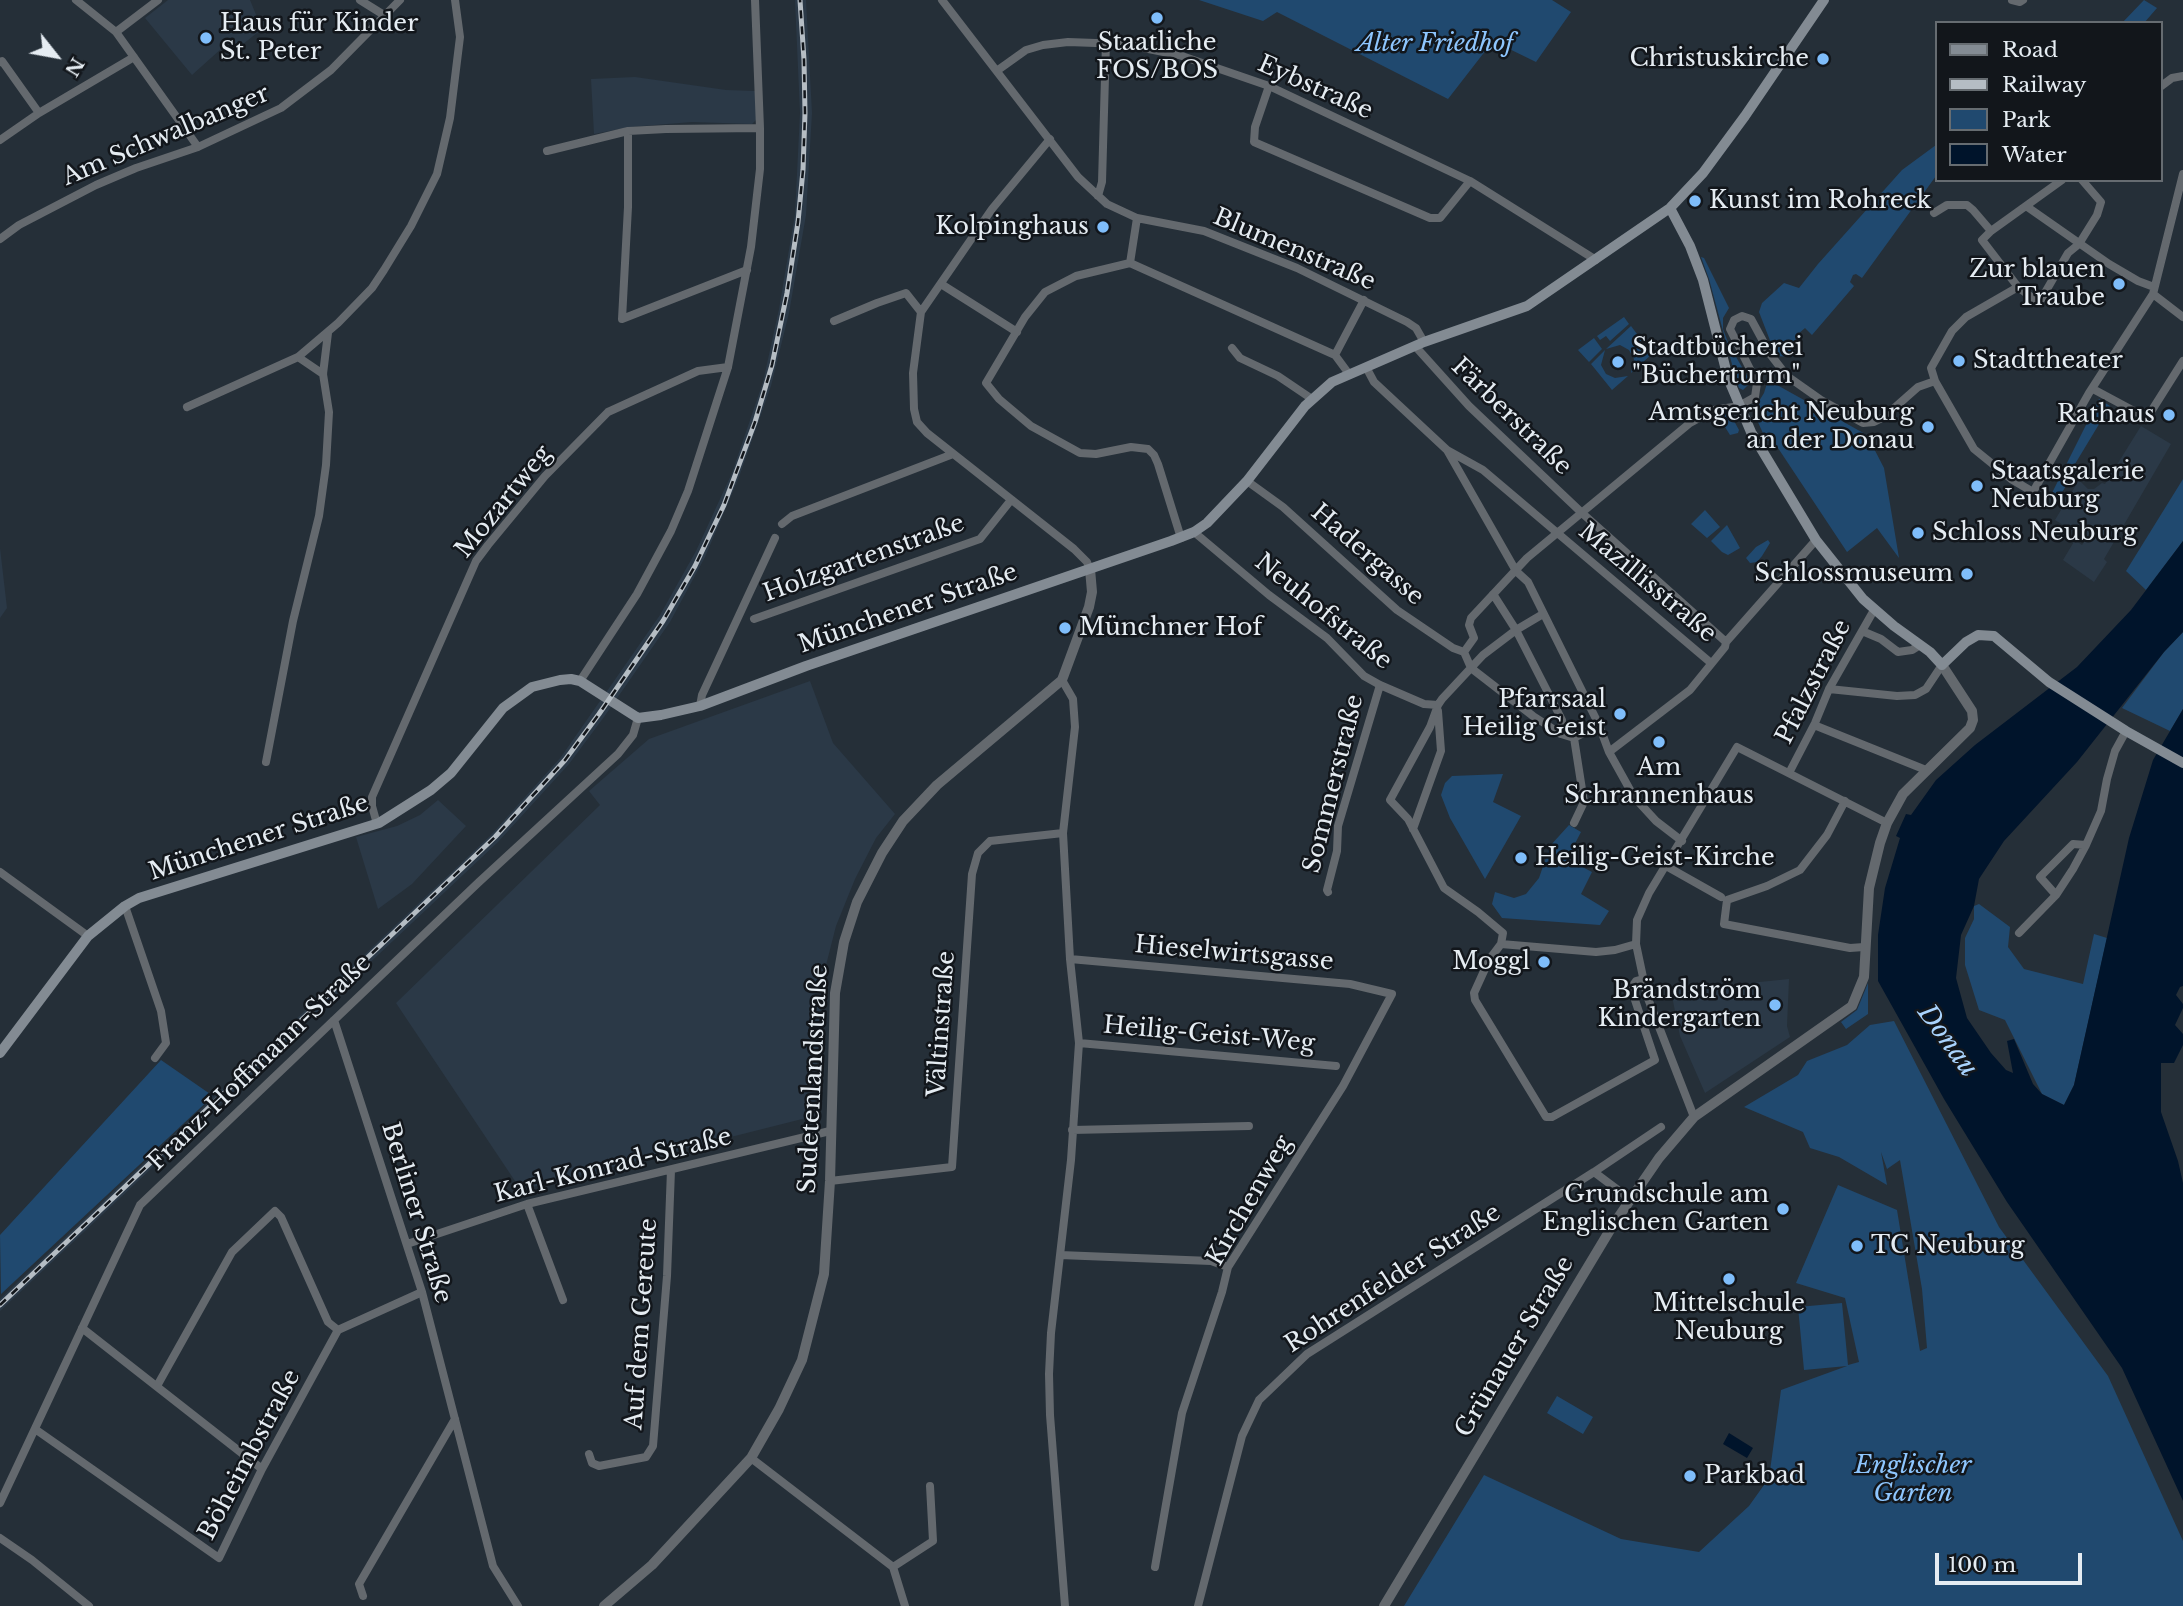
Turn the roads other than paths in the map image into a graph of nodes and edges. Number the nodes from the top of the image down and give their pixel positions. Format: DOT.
graph roads {
  1 [pos="76,0"];
  2 [pos="158,0"];
  3 [pos="360,0"];
  4 [pos="400,0"];
  5 [pos="455,0"];
  6 [pos="755,0"];
  7 [pos="943,0"];
  8 [pos="1825,0"];
  9 [pos="2011,0"];
  10 [pos="2023,0"];
  11 [pos="384,15"];
  12 [pos="116,32"];
  13 [pos="1106,42"];
  14 [pos="134,57"];
  15 [pos="1,62"];
  16 [pos="998,69"];
  17 [pos="2183,76"];
  18 [pos="1269,86"];
  19 [pos="2162,86"];
  20 [pos="39,113"];
  21 [pos="760,128"];
  22 [pos="628,131"];
  23 [pos="1050,139"];
  24 [pos="0,140"];
  25 [pos="198,147"];
  26 [pos="547,151"];
  27 [pos="2183,174"];
  28 [pos="1471,181"];
  29 [pos="2059,182"];
  30 [pos="2084,182"];
  31 [pos="1098,196"];
  32 [pos="2026,206"];
  33 [pos="1670,208"];
  34 [pos="1934,213"];
  35 [pos="1137,218"];
  36 [pos="1992,231"];
  37 [pos="0,239"];
  38 [pos="2079,244"];
  39 [pos="1595,260"];
  40 [pos="1130,262"];
  41 [pos="747,270"];
  42 [pos="941,284"];
  43 [pos="2018,286"];
  44 [pos="2153,290"];
  45 [pos="1364,300"];
  46 [pos="921,312"];
  47 [pos="2183,317"];
  48 [pos="834,321"];
  49 [pos="1017,332"];
  50 [pos="328,333"];
  51 [pos="1420,344"];
  52 [pos="1232,348"];
  53 [pos="1335,355"];
  54 [pos="298,357"];
  55 [pos="2183,361"];
  56 [pos="728,367"];
  57 [pos="1366,367"];
  58 [pos="323,374"];
  59 [pos="1349,374"];
  60 [pos="1935,382"];
  61 [pos="2093,389"];
  62 [pos="1311,399"];
  63 [pos="1739,406"];
  64 [pos="187,407"];
  65 [pos="1447,450"];
  66 [pos="953,454"];
  67 [pos="1247,481"];
  68 [pos="1011,500"];
  69 [pos="1582,513"];
  70 [pos="782,524"];
  71 [pos="1194,532"];
  72 [pos="1557,532"];
  73 [pos="775,538"];
  74 [pos="1181,538"];
  75 [pos="1816,540"];
  76 [pos="1090,569"];
  77 [pos="1516,572"];
  78 [pos="1493,594"];
  79 [pos="1874,610"];
  80 [pos="1544,614"];
  81 [pos="754,619"];
  82 [pos="1516,630"];
  83 [pos="1862,631"];
  84 [pos="1726,642"];
  85 [pos="1920,645"];
  86 [pos="1464,652"];
  87 [pos="1711,663"];
  88 [pos="1942,665"];
  89 [pos="1471,668"];
  90 [pos="1062,680"];
  91 [pos="580,681"];
  92 [pos="1380,685"];
  93 [pos="1829,689"];
  94 [pos="1438,705"];
  95 [pos="700,706"];
  96 [pos="638,718"];
  97 [pos="1599,725"];
  98 [pos="1814,725"];
  99 [pos="2126,731"];
  100 [pos="1561,734"];
  101 [pos="1574,738"];
  102 [pos="1609,752"];
  103 [pos="266,762"];
  104 [pos="2183,763"];
  105 [pos="1926,770"];
  106 [pos="1789,773"];
  107 [pos="1846,801"];
  108 [pos="1574,823"];
  109 [pos="1887,823"];
  110 [pos="377,824"];
  111 [pos="1413,830"];
  112 [pos="1063,833"];
  113 [pos="1682,841"];
  114 [pos="2086,845"];
  115 [pos="1666,866"];
  116 [pos="0,872"];
  117 [pos="1328,892"];
  118 [pos="2056,895"];
  119 [pos="1724,898"];
  120 [pos="125,906"];
  121 [pos="2019,933"];
  122 [pos="89,936"];
  123 [pos="1501,944"];
  124 [pos="1636,944"];
  125 [pos="1864,947"];
  126 [pos="1070,959"];
  127 [pos="1643,979"];
  128 [pos="1392,994"];
  129 [pos="334,1020"];
  130 [pos="1079,1043"];
  131 [pos="0,1053"];
  132 [pos="155,1058"];
  133 [pos="1336,1066"];
  134 [pos="1695,1117"];
  135 [pos="1248,1126"];
  136 [pos="1661,1127"];
  137 [pos="1072,1130"];
  138 [pos="830,1131"];
  139 [pos="671,1170"];
  140 [pos="1594,1172"];
  141 [pos="830,1181"];
  142 [pos="1630,1199"];
  143 [pos="527,1204"];
  144 [pos="407,1244"];
  145 [pos="1060,1255"];
  146 [pos="1228,1267"];
  147 [pos="422,1292"];
  148 [pos="562,1300"];
  149 [pos="82,1328"];
  150 [pos="338,1330"];
  151 [pos="158,1386"];
  152 [pos="455,1419"];
  153 [pos="35,1429"];
  154 [pos="589,1454"];
  155 [pos="751,1458"];
  156 [pos="262,1469"];
  157 [pos="930,1486"];
  158 [pos="0,1503"];
  159 [pos="0,1538"];
  160 [pos="893,1567"];
  161 [pos="1155,1567"];
  162 [pos="363,1596"];
  163 [pos="89,1606"];
  164 [pos="518,1606"];
  165 [pos="604,1606"];
  166 [pos="905,1606"];
  167 [pos="1065,1606"];
  168 [pos="1198,1606"];
  169 [pos="1384,1606"];
  1 -- 12 [label="street"];
  2 -- 12 [label="street"];
  3 -- 11 [label="street"];
  4 -- 11 [label="street, Am Schwalbanger"];
  5 -- 50 [label="street"];
  6 -- 21 [label="street"];
  7 -- 16 [label="street, Blumenstraße"];
  8 -- 33 [label="main road, Münchener Straße"];
  9 -- 10 [label="street"];
  11 -- 25 [label="street, Am Schwalbanger"];
  12 -- 14 [label="street"];
  13 -- 16 [label="street, Eybstraße"];
  13 -- 18 [label="street, Eybstraße"];
  13 -- 31 [label="street"];
  14 -- 20 [label="street"];
  14 -- 25 [label="street"];
  15 -- 20 [label="street"];
  16 -- 23 [label="street, Blumenstraße"];
  17 -- 19 [label="street"];
  18 -- 28 [label="street, Eybstraße"];
  18 -- 28 [label="street"];
  20 -- 24 [label="street"];
  21 -- 22 [label="street"];
  21 -- 41 [label="street"];
  22 -- 26 [label="street"];
  22 -- 41 [label="street"];
  23 -- 31 [label="street, Blumenstraße"];
  23 -- 42 [label="street"];
  25 -- 37 [label="street, Am Schwalbanger"];
  27 -- 44 [label="street"];
  28 -- 39 [label="street, Eybstraße"];
  29 -- 32 [label="street"];
  30 -- 38 [label="street"];
  31 -- 35 [label="street, Blumenstraße"];
  32 -- 36 [label="street"];
  32 -- 38 [label="street"];
  33 -- 39 [label="main road, Münchener Straße"];
  33 -- 63 [label="main road"];
  34 -- 36 [label="street"];
  35 -- 40 [label="street"];
  35 -- 45 [label="street, Blumenstraße"];
  36 -- 43 [label="street"];
  38 -- 43 [label="street"];
  38 -- 44 [label="street"];
  39 -- 51 [label="main road, Münchener Straße"];
  40 -- 49 [label="street"];
  40 -- 53 [label="street"];
  41 -- 56 [label="street"];
  42 -- 46 [label="street"];
  42 -- 49 [label="street"];
  43 -- 60 [label="street"];
  44 -- 47 [label="street"];
  44 -- 61 [label="street"];
  45 -- 51 [label="street, Blumenstraße"];
  45 -- 53 [label="street"];
  46 -- 48 [label="street"];
  46 -- 66 [label="street"];
  49 -- 74 [label="street"];
  50 -- 54 [label="street"];
  50 -- 58 [label="street"];
  51 -- 57 [label="main road, Münchener Straße"];
  51 -- 69 [label="street, Färberstraße"];
  52 -- 62 [label="street"];
  53 -- 59 [label="street"];
  54 -- 58 [label="street"];
  54 -- 64 [label="street"];
  55 -- 61 [label="street"];
  56 -- 91 [label="street"];
  56 -- 110 [label="street, Mozartweg"];
  57 -- 59 [label="main road, Münchener Straße"];
  57 -- 65 [label="street"];
  58 -- 103 [label="street"];
  59 -- 62 [label="main road, Münchener Straße"];
  60 -- 61 [label="street"];
  60 -- 63 [label="street"];
  62 -- 67 [label="main road, Münchener Straße"];
  63 -- 69 [label="street"];
  63 -- 75 [label="main road"];
  65 -- 72 [label="street, Mazillisstraße"];
  65 -- 77 [label="street"];
  66 -- 68 [label="street"];
  66 -- 70 [label="street"];
  67 -- 71 [label="main road, Münchener Straße"];
  67 -- 86 [label="street, Hadergasse"];
  68 -- 76 [label="street"];
  68 -- 81 [label="street, Holzgartenstraße"];
  69 -- 72 [label="street"];
  69 -- 84 [label="street, Färberstraße"];
  71 -- 74 [label="main road, Münchener Straße"];
  71 -- 92 [label="street, Neuhofstraße"];
  72 -- 77 [label="street"];
  72 -- 87 [label="street, Mazillisstraße"];
  73 -- 95 [label="street"];
  74 -- 76 [label="main road, Münchener Straße"];
  75 -- 79 [label="main road"];
  75 -- 84 [label="street"];
  76 -- 90 [label="street, Sudetenlandstraße"];
  76 -- 95 [label="main road, Münchener Straße"];
  77 -- 78 [label="street"];
  77 -- 80 [label="street"];
  78 -- 82 [label="street"];
  78 -- 86 [label="street"];
  79 -- 83 [label="street, Pfalzstraße"];
  79 -- 85 [label="main road"];
  80 -- 82 [label="street"];
  80 -- 97 [label="street"];
  82 -- 89 [label="street"];
  82 -- 100 [label="street"];
  83 -- 85 [label="street"];
  83 -- 93 [label="street, Pfalzstraße"];
  84 -- 87 [label="street"];
  85 -- 88 [label="main road"];
  86 -- 89 [label="street"];
  87 -- 102 [label="street"];
  88 -- 93 [label="street"];
  88 -- 99 [label="main road"];
  88 -- 105 [label="street, Grünauer Straße"];
  89 -- 94 [label="street"];
  89 -- 100 [label="street"];
  90 -- 112 [label="street"];
  90 -- 138 [label="street, Sudetenlandstraße"];
  91 -- 96 [label="main road"];
  91 -- 110 [label="main road, Münchener Straße"];
  92 -- 94 [label="street, Neuhofstraße"];
  92 -- 117 [label="street, Sommerstraße"];
  93 -- 98 [label="street, Pfalzstraße"];
  94 -- 111 [label="street"];
  94 -- 111 [label="street"];
  95 -- 96 [label="main road, Münchener Straße"];
  96 -- 129 [label="street, Franz-Hoffmann-Straße"];
  97 -- 101 [label="street"];
  97 -- 102 [label="street"];
  98 -- 105 [label="street"];
  98 -- 106 [label="street, Pfalzstraße"];
  99 -- 104 [label="main road"];
  99 -- 114 [label="street"];
  100 -- 101 [label="street"];
  101 -- 108 [label="street"];
  102 -- 113 [label="street"];
  105 -- 109 [label="street, Grünauer Straße"];
  106 -- 107 [label="street"];
  106 -- 113 [label="street"];
  107 -- 109 [label="street"];
  107 -- 119 [label="street"];
  109 -- 125 [label="street, Grünauer Straße"];
  110 -- 120 [label="main road, Münchener Straße"];
  111 -- 123 [label="street"];
  112 -- 126 [label="street"];
  112 -- 141 [label="street, Vältinstraße"];
  113 -- 115 [label="street"];
  114 -- 118 [label="street"];
  114 -- 118 [label="street"];
  115 -- 119 [label="street"];
  115 -- 124 [label="street"];
  116 -- 122 [label="street"];
  118 -- 121 [label="street"];
  119 -- 125 [label="street"];
  120 -- 122 [label="main road, Münchener Straße"];
  120 -- 132 [label="street, Münchener Straße"];
  122 -- 131 [label="main road, Münchener Straße"];
  123 -- 124 [label="street"];
  123 -- 127 [label="street"];
  124 -- 127 [label="street"];
  125 -- 134 [label="street, Grünauer Straße"];
  126 -- 128 [label="street, Hieselwirtsgasse"];
  126 -- 130 [label="street"];
  127 -- 134 [label="street"];
  128 -- 146 [label="street, Kirchenweg"];
  129 -- 144 [label="street, Berliner Straße"];
  129 -- 149 [label="street, Franz-Hoffmann-Straße"];
  130 -- 133 [label="street, Heilig-Geist-Weg"];
  130 -- 137 [label="street"];
  134 -- 142 [label="street, Grünauer Straße"];
  135 -- 137 [label="street"];
  136 -- 140 [label="street, Rohrenfelder Straße"];
  137 -- 145 [label="street"];
  138 -- 139 [label="street, Karl-Konrad-Straße"];
  138 -- 141 [label="street, Sudetenlandstraße"];
  139 -- 143 [label="street, Karl-Konrad-Straße"];
  139 -- 154 [label="street, Auf dem Gereute"];
  140 -- 142 [label="street"];
  140 -- 168 [label="street, Rohrenfelder Straße"];
  141 -- 155 [label="street, Sudetenlandstraße"];
  142 -- 169 [label="street, Grünauer Straße"];
  143 -- 144 [label="street, Karl-Konrad-Straße"];
  143 -- 148 [label="street"];
  144 -- 147 [label="street, Berliner Straße"];
  145 -- 146 [label="street"];
  145 -- 167 [label="street"];
  146 -- 161 [label="street, Kirchenweg"];
  147 -- 150 [label="street"];
  147 -- 152 [label="street, Berliner Straße"];
  149 -- 151 [label="street"];
  149 -- 153 [label="street, Franz-Hoffmann-Straße"];
  150 -- 151 [label="street"];
  150 -- 156 [label="street, Böheimbstraße"];
  151 -- 156 [label="street"];
  152 -- 162 [label="street"];
  152 -- 164 [label="street, Berliner Straße"];
  153 -- 156 [label="street, Böheimbstraße"];
  153 -- 158 [label="street, Franz-Hoffmann-Straße"];
  155 -- 160 [label="street"];
  155 -- 165 [label="street, Sudetenlandstraße"];
  157 -- 160 [label="street"];
  159 -- 163 [label="street"];
  160 -- 166 [label="street"];
}
